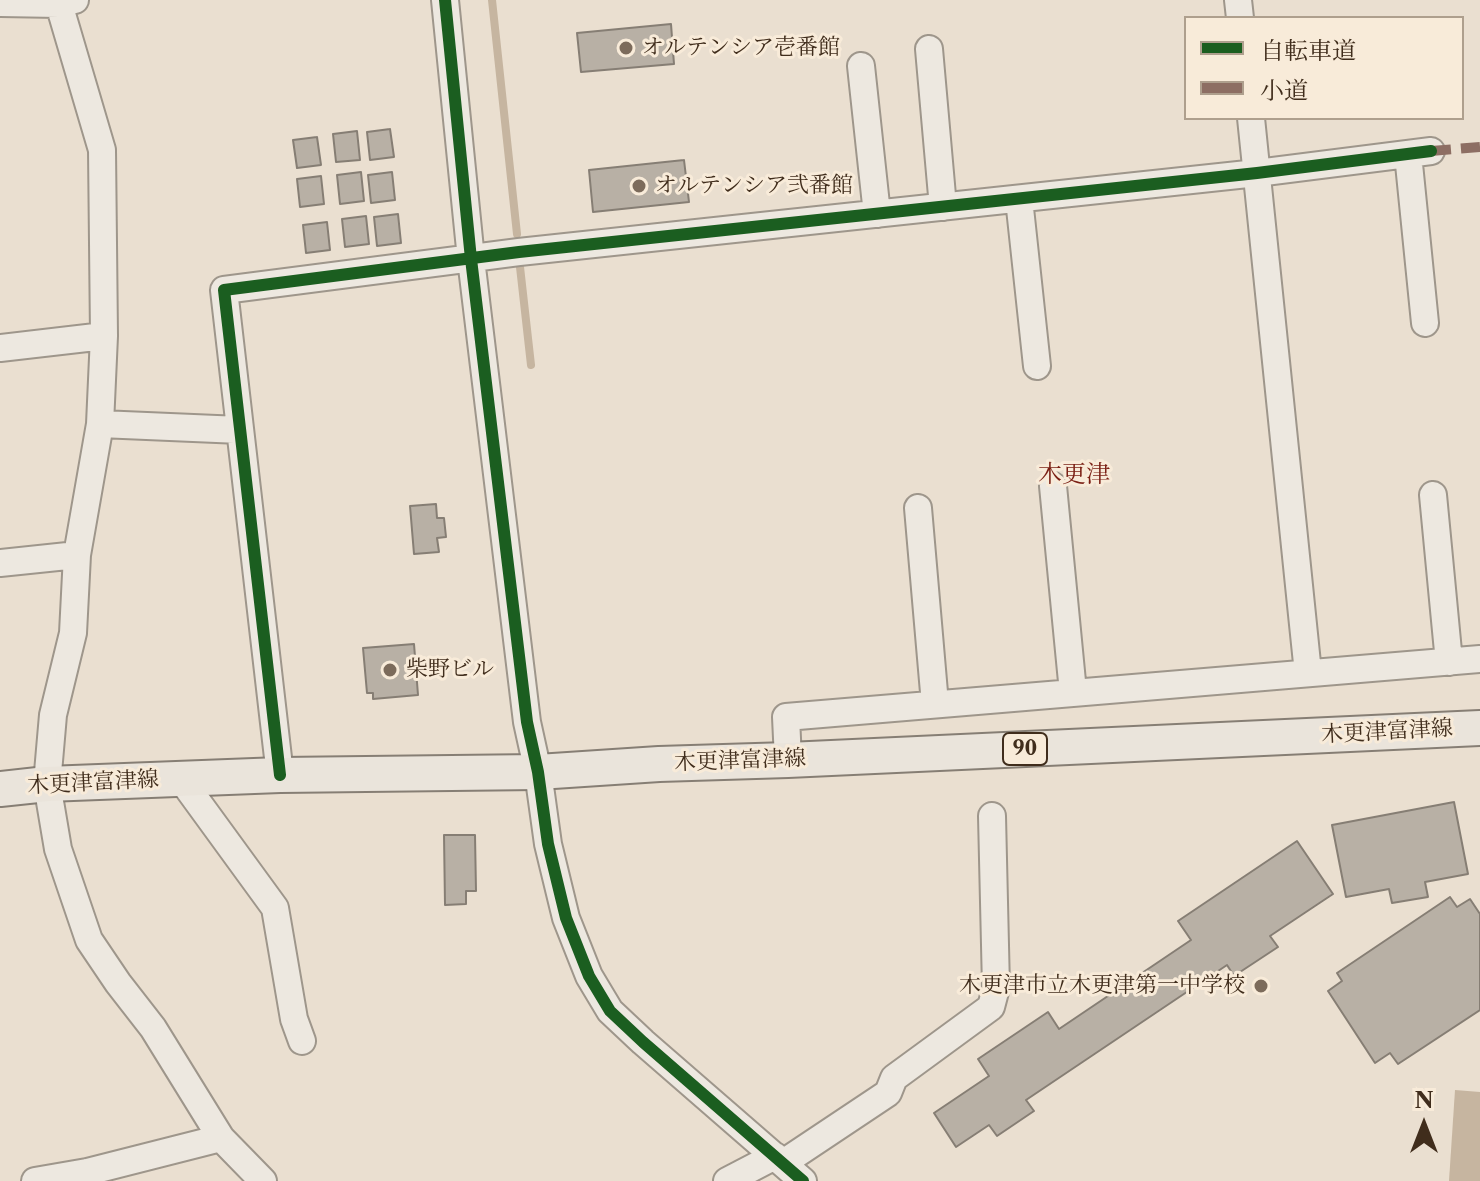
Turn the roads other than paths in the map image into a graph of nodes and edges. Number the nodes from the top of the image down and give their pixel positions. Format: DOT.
graph roads {
  1 [pos="445,0"];
  2 [pos="67,2"];
  3 [pos="0,3"];
  4 [pos="929,49"];
  5 [pos="861,66"];
  6 [pos="1251,120"];
  7 [pos="1257,173"];
  8 [pos="1019,199"];
  9 [pos="943,207"];
  10 [pos="877,214"];
  11 [pos="471,259"];
  12 [pos="1425,323"];
  13 [pos="104,336"];
  14 [pos="0,348"];
  15 [pos="1037,366"];
  16 [pos="100,424"];
  17 [pos="240,430"];
  18 [pos="1053,486"];
  19 [pos="1433,495"];
  20 [pos="918,508"];
  21 [pos="77,555"];
  22 [pos="0,563"];
  23 [pos="1480,659"];
  24 [pos="1449,662"];
  25 [pos="1308,673"];
  26 [pos="1073,692"];
  27 [pos="935,704"];
  28 [pos="1480,728"];
  29 [pos="788,760"];
  30 [pos="538,772"];
  31 [pos="280,775"];
  32 [pos="181,779"];
  33 [pos="47,784"];
  34 [pos="0,789"];
  35 [pos="992,816"];
  36 [pos="302,1041"];
  37 [pos="221,1138"];
  38 [pos="779,1159"];
  39 [pos="35,1181"];
  40 [pos="263,1181"];
  41 [pos="727,1181"];
  42 [pos="803,1181"];
  1 -- 11 [label="street"];
  2 -- 3 [label="street"];
  2 -- 13 [label="street"];
  4 -- 9 [label="street"];
  5 -- 10 [label="street"];
  6 -- 7 [label="street"];
  7 -- 8 [label="street"];
  7 -- 12 [label="street"];
  7 -- 25 [label="street"];
  8 -- 9 [label="street"];
  8 -- 15 [label="street"];
  9 -- 10 [label="street"];
  10 -- 11 [label="street"];
  11 -- 17 [label="street"];
  11 -- 30 [label="street"];
  13 -- 14 [label="street"];
  13 -- 16 [label="street"];
  16 -- 17 [label="street"];
  16 -- 21 [label="street"];
  17 -- 31 [label="street"];
  18 -- 26 [label="street"];
  19 -- 24 [label="street"];
  20 -- 27 [label="street"];
  21 -- 22 [label="street"];
  21 -- 33 [label="street"];
  23 -- 24 [label="street"];
  24 -- 25 [label="street"];
  25 -- 26 [label="street"];
  26 -- 27 [label="street"];
  27 -- 29 [label="street"];
  28 -- 29 [label="main road, 木更津富津線 / 90"];
  29 -- 30 [label="main road, 木更津富津線 / 90"];
  30 -- 31 [label="main road, 木更津富津線 / 90"];
  30 -- 38 [label="street"];
  31 -- 32 [label="main road, 木更津富津線 / 90"];
  32 -- 33 [label="main road, 木更津富津線 / 90"];
  32 -- 36 [label="street"];
  33 -- 34 [label="main road, 木更津富津線 / 90"];
  33 -- 37 [label="street"];
  35 -- 38 [label="street"];
  37 -- 39 [label="street"];
  37 -- 40 [label="street"];
  38 -- 41 [label="street"];
  38 -- 42 [label="street"];
}
